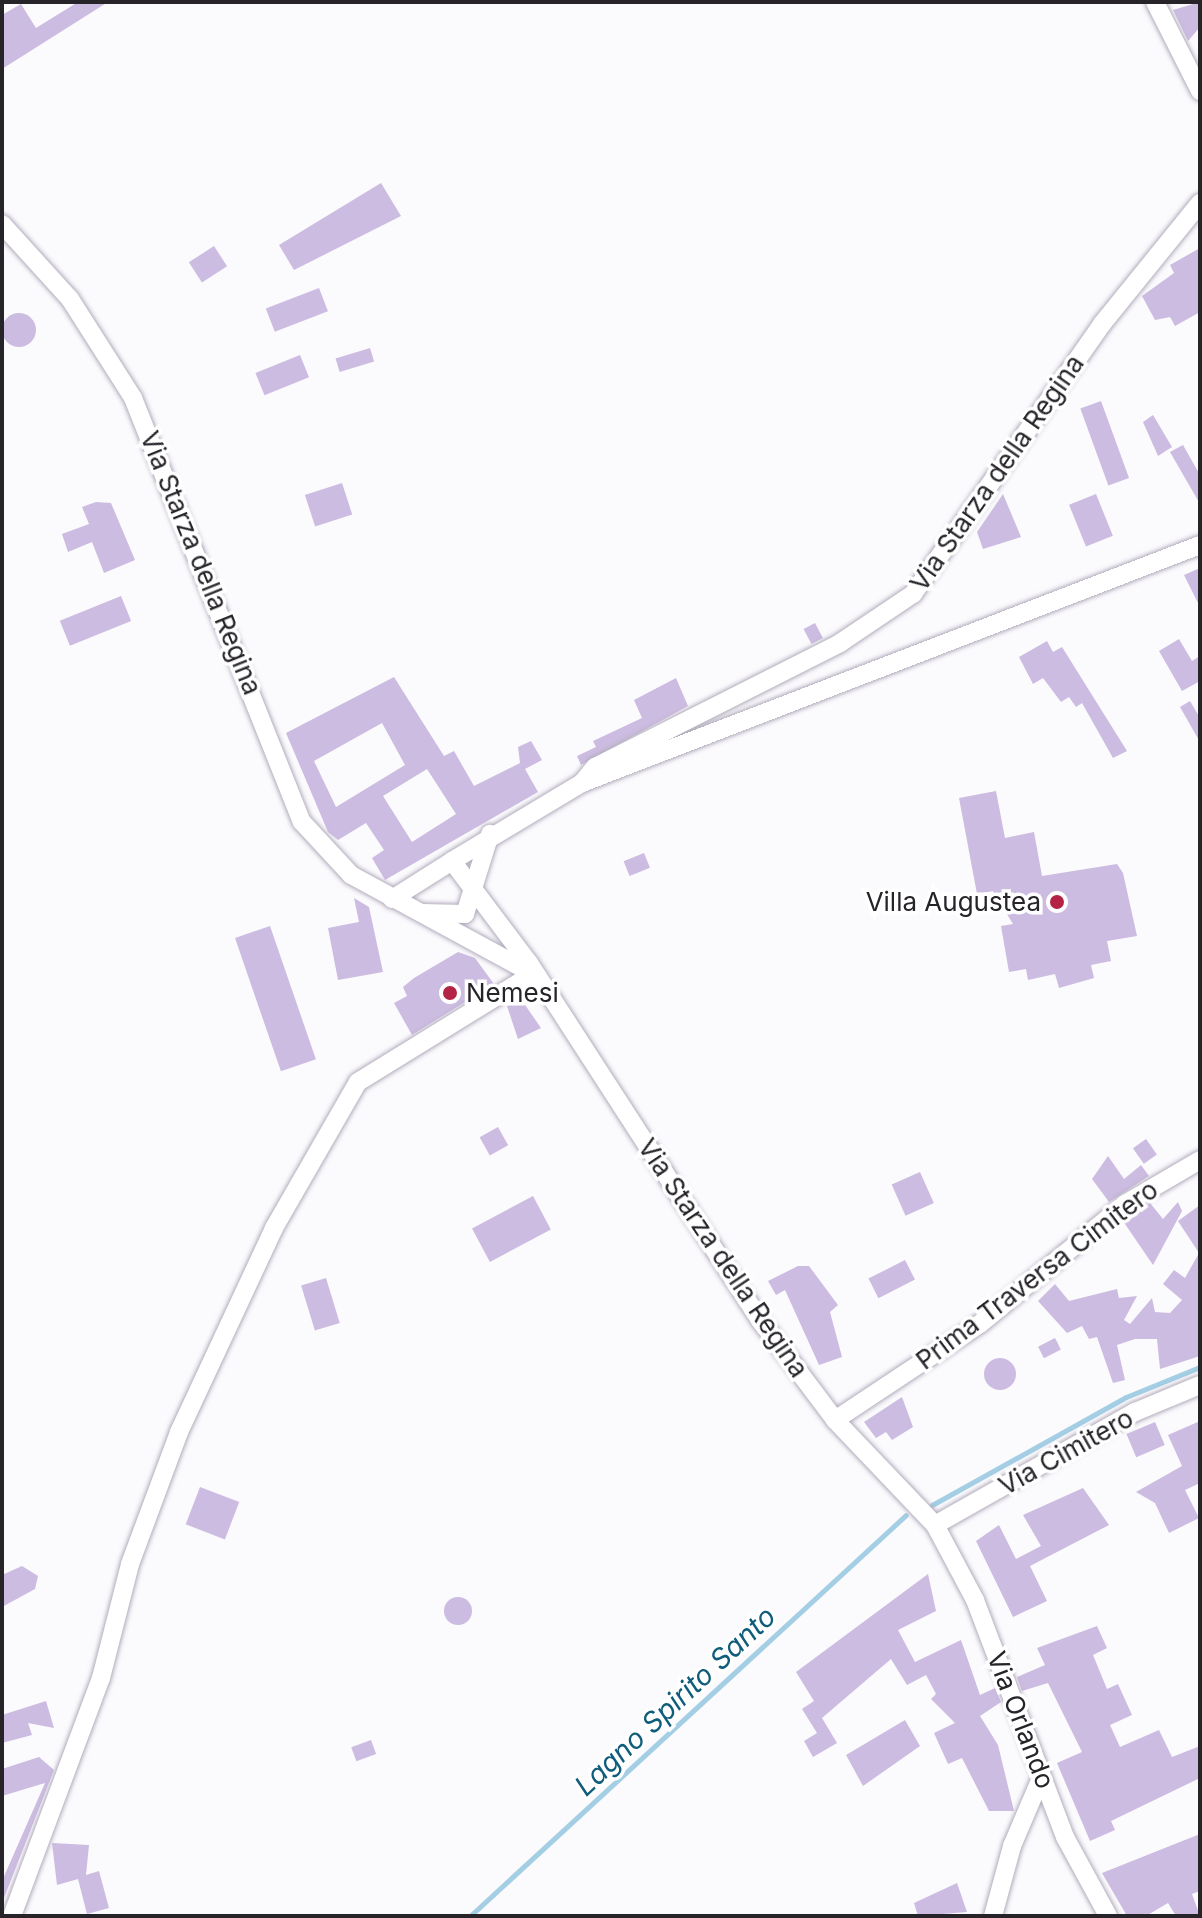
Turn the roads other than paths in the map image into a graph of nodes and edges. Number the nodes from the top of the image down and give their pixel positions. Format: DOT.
graph roads {
  1 [pos="1155,2"];
  2 [pos="1200,91"];
  3 [pos="1200,203"];
  4 [pos="2,224"];
  5 [pos="1200,545"];
  6 [pos="582,783"];
  7 [pos="490,834"];
  8 [pos="452,861"];
  9 [pos="475,888"];
  10 [pos="392,899"];
  11 [pos="422,913"];
  12 [pos="533,974"];
  13 [pos="1200,1160"];
  14 [pos="1200,1385"];
  15 [pos="835,1420"];
  16 [pos="935,1525"];
  17 [pos="1041,1778"];
  18 [pos="12,1916"];
  19 [pos="993,1916"];
  20 [pos="1108,1916"];
  1 -- 2 [label="street"];
  3 -- 6 [label="street, Via Starza della Regina"];
  4 -- 10 [label="street, Via Starza della Regina"];
  5 -- 6 [label="street, Via Starza della Regina"];
  6 -- 7 [label="street, Via Starza della Regina"];
  7 -- 8 [label="street, Via Starza della Regina"];
  7 -- 9 [label="street, Via Starza della Regina"];
  8 -- 9 [label="street, Via Starza della Regina"];
  8 -- 10 [label="street, Via Starza della Regina"];
  9 -- 11 [label="street, Via Starza della Regina"];
  9 -- 12 [label="street, Via Starza della Regina"];
  10 -- 11 [label="street, Via Starza della Regina"];
  11 -- 12 [label="street, Via Starza della Regina"];
  12 -- 15 [label="street, Via Starza della Regina"];
  12 -- 18 [label="street"];
  13 -- 15 [label="street, Prima Traversa Cimitero"];
  14 -- 16 [label="street, Via Cimitero"];
  15 -- 16 [label="street, Via Starza della Regina"];
  16 -- 17 [label="street, Via Orlando"];
  17 -- 19 [label="street"];
  17 -- 20 [label="street, Via Orlando"];
}
